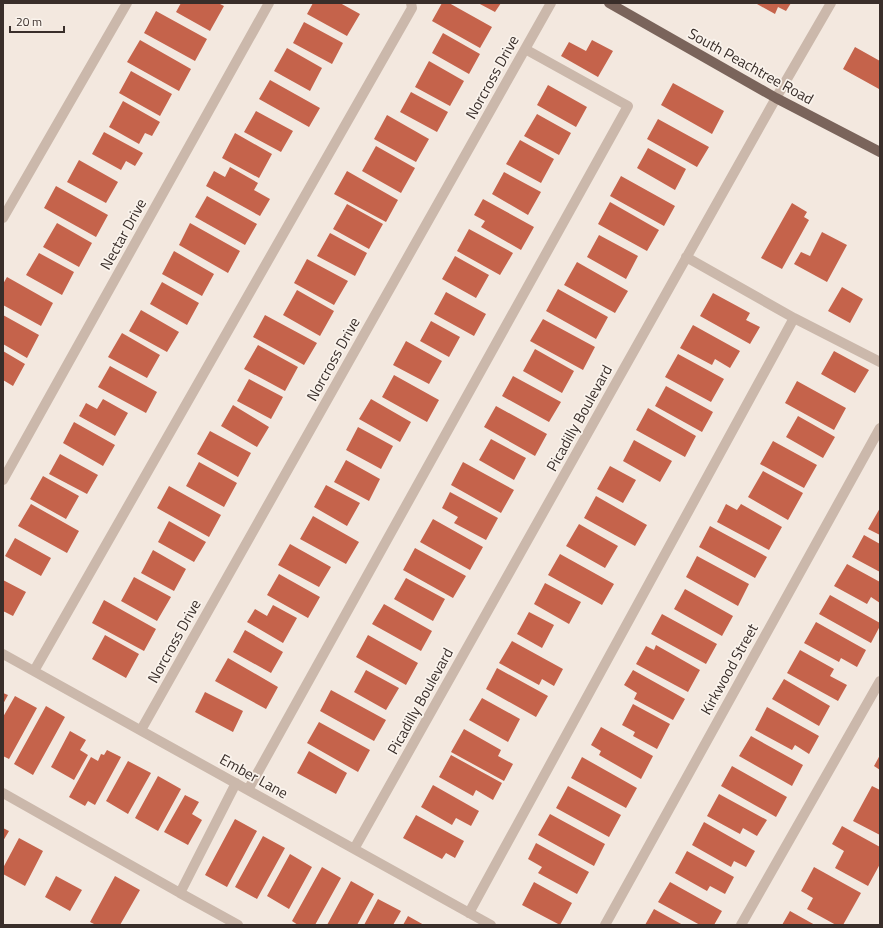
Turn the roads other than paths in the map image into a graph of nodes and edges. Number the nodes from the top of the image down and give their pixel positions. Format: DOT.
graph roads {
  1 [pos="127,3"];
  2 [pos="269,3"];
  3 [pos="411,3"];
  4 [pos="551,3"];
  5 [pos="608,3"];
  6 [pos="831,3"];
  7 [pos="525,49"];
  8 [pos="776,98"];
  9 [pos="880,152"];
  10 [pos="3,218"];
  11 [pos="686,257"];
  12 [pos="794,318"];
  13 [pos="880,362"];
  14 [pos="880,428"];
  15 [pos="3,480"];
  16 [pos="3,654"];
  17 [pos="34,671"];
  18 [pos="880,681"];
  19 [pos="141,730"];
  20 [pos="236,783"];
  21 [pos="248,790"];
  22 [pos="3,793"];
  23 [pos="354,849"];
  24 [pos="180,893"];
  25 [pos="469,913"];
  26 [pos="238,925"];
  27 [pos="490,925"];
  28 [pos="605,925"];
  29 [pos="741,925"];
  1 -- 10 [label="street"];
  2 -- 15 [label="street, Nectar Drive"];
  3 -- 17 [label="street"];
  4 -- 7 [label="street, Norcross Drive"];
  5 -- 8 [label="main road, South Peachtree Road"];
  6 -- 8 [label="street, Picadilly Boulevard"];
  7 -- 19 [label="street, Norcross Drive"];
  7 -- 21 [label="street"];
  8 -- 9 [label="main road, South Peachtree Road"];
  8 -- 11 [label="street, Picadilly Boulevard"];
  11 -- 12 [label="street"];
  11 -- 23 [label="street, Picadilly Boulevard"];
  12 -- 13 [label="street"];
  12 -- 25 [label="street"];
  14 -- 28 [label="street, Kirkwood Street"];
  16 -- 17 [label="street, Ember Lane"];
  17 -- 19 [label="street, Ember Lane"];
  18 -- 29 [label="street"];
  19 -- 20 [label="street, Ember Lane"];
  20 -- 21 [label="street, Ember Lane"];
  20 -- 24 [label="street"];
  21 -- 23 [label="street, Ember Lane"];
  22 -- 24 [label="street"];
  23 -- 25 [label="street, Ember Lane"];
  24 -- 26 [label="street"];
  25 -- 27 [label="street, Ember Lane"];
}
